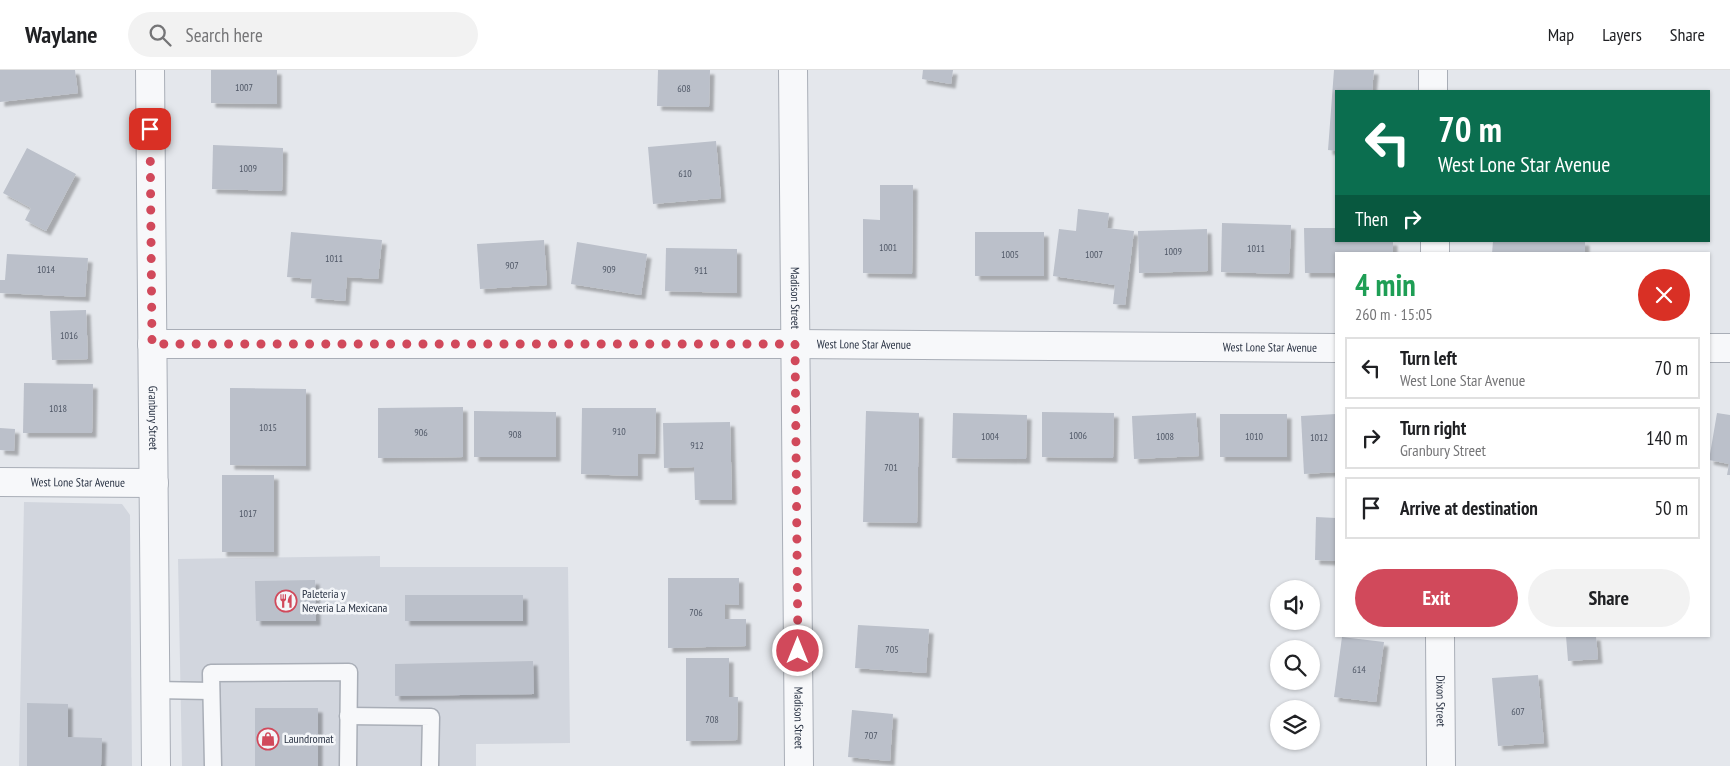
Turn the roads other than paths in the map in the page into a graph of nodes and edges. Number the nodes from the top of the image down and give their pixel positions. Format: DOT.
graph roads {
  1 [pos="150,70"];
  2 [pos="793,70"];
  3 [pos="1433,70"];
  4 [pos="1433,90"];
  5 [pos="152,344"];
  6 [pos="795,344"];
  7 [pos="1335,348"];
  8 [pos="1710,348"];
  9 [pos="1730,348"];
  10 [pos="0,482"];
  11 [pos="154,483"];
  12 [pos="1440,637"];
  13 [pos="155,690"];
  14 [pos="211,691"];
  15 [pos="348,716"];
  16 [pos="156,766"];
  17 [pos="213,766"];
  18 [pos="348,766"];
  19 [pos="430,766"];
  20 [pos="799,766"];
  21 [pos="1441,766"];
  1 -- 5 [label="street, Granbury Street"];
  2 -- 6 [label="street, Madison Street"];
  3 -- 4 [label="street"];
  5 -- 6 [label="street, West Lone Star Avenue"];
  5 -- 11 [label="street, Granbury Street"];
  6 -- 7 [label="street, West Lone Star Avenue"];
  6 -- 20 [label="street, Madison Street"];
  8 -- 9 [label="street"];
  10 -- 11 [label="street, West Lone Star Avenue"];
  11 -- 13 [label="street, Granbury Street"];
  12 -- 21 [label="street, Dixon Street"];
  13 -- 14 [label="lane"];
  13 -- 16 [label="street, Granbury Street"];
  14 -- 15 [label="lane"];
  14 -- 17 [label="lane"];
  15 -- 18 [label="lane"];
  15 -- 19 [label="lane"];
}
